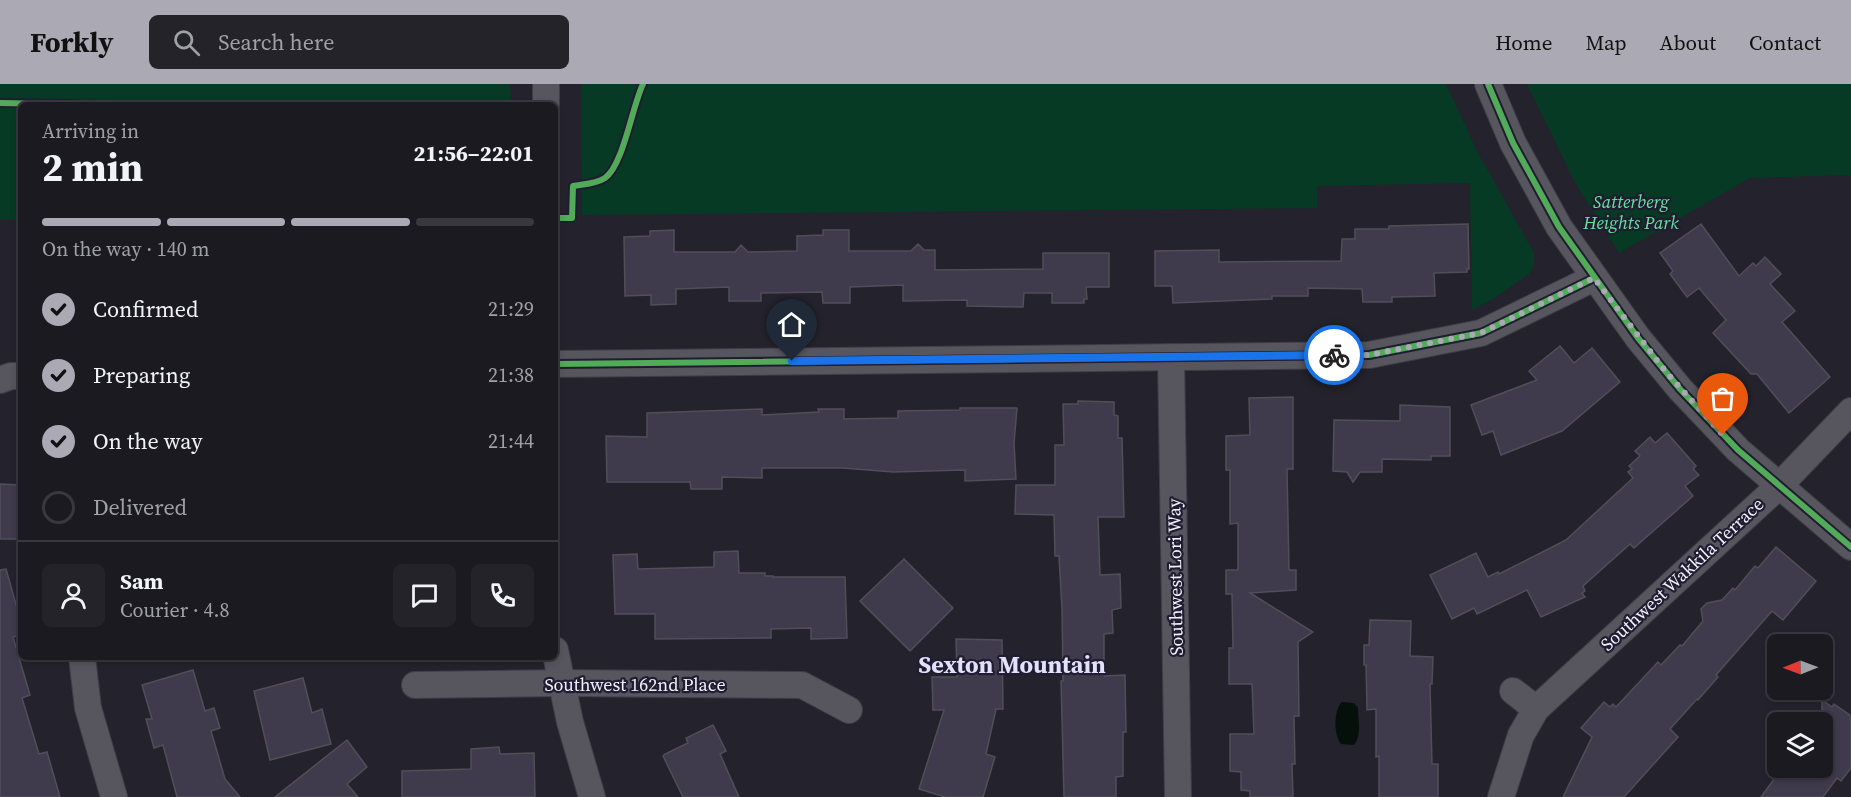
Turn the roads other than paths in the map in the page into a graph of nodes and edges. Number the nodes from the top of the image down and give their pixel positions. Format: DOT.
graph roads {
  1 [pos="546,84"];
  2 [pos="1488,84"];
  3 [pos="546,102"];
  4 [pos="1594,278"];
  5 [pos="1171,357"];
  6 [pos="558,364"];
  7 [pos="18,376"];
  8 [pos="0,380"];
  9 [pos="1851,411"];
  10 [pos="1780,485"];
  11 [pos="1851,547"];
  12 [pos="82,660"];
  13 [pos="557,660"];
  14 [pos="562,683"];
  15 [pos="415,685"];
  16 [pos="1513,692"];
  17 [pos="1536,709"];
  18 [pos="849,710"];
  19 [pos="114,797"];
  20 [pos="592,797"];
  21 [pos="1178,797"];
  22 [pos="1501,797"];
  1 -- 3 [label="street"];
  2 -- 4 [label="street"];
  4 -- 5 [label="street"];
  4 -- 10 [label="street"];
  5 -- 6 [label="street"];
  5 -- 21 [label="street, Southwest Lori Way"];
  7 -- 8 [label="street"];
  9 -- 10 [label="street, Southwest Wakkila Terrace"];
  10 -- 11 [label="street"];
  10 -- 17 [label="street, Southwest Wakkila Terrace"];
  12 -- 19 [label="street"];
  13 -- 14 [label="street"];
  14 -- 15 [label="street, Southwest 162nd Place"];
  14 -- 18 [label="street, Southwest 162nd Place"];
  14 -- 20 [label="street"];
  16 -- 17 [label="street"];
  17 -- 22 [label="street, Southwest Wakkila Terrace"];
}
